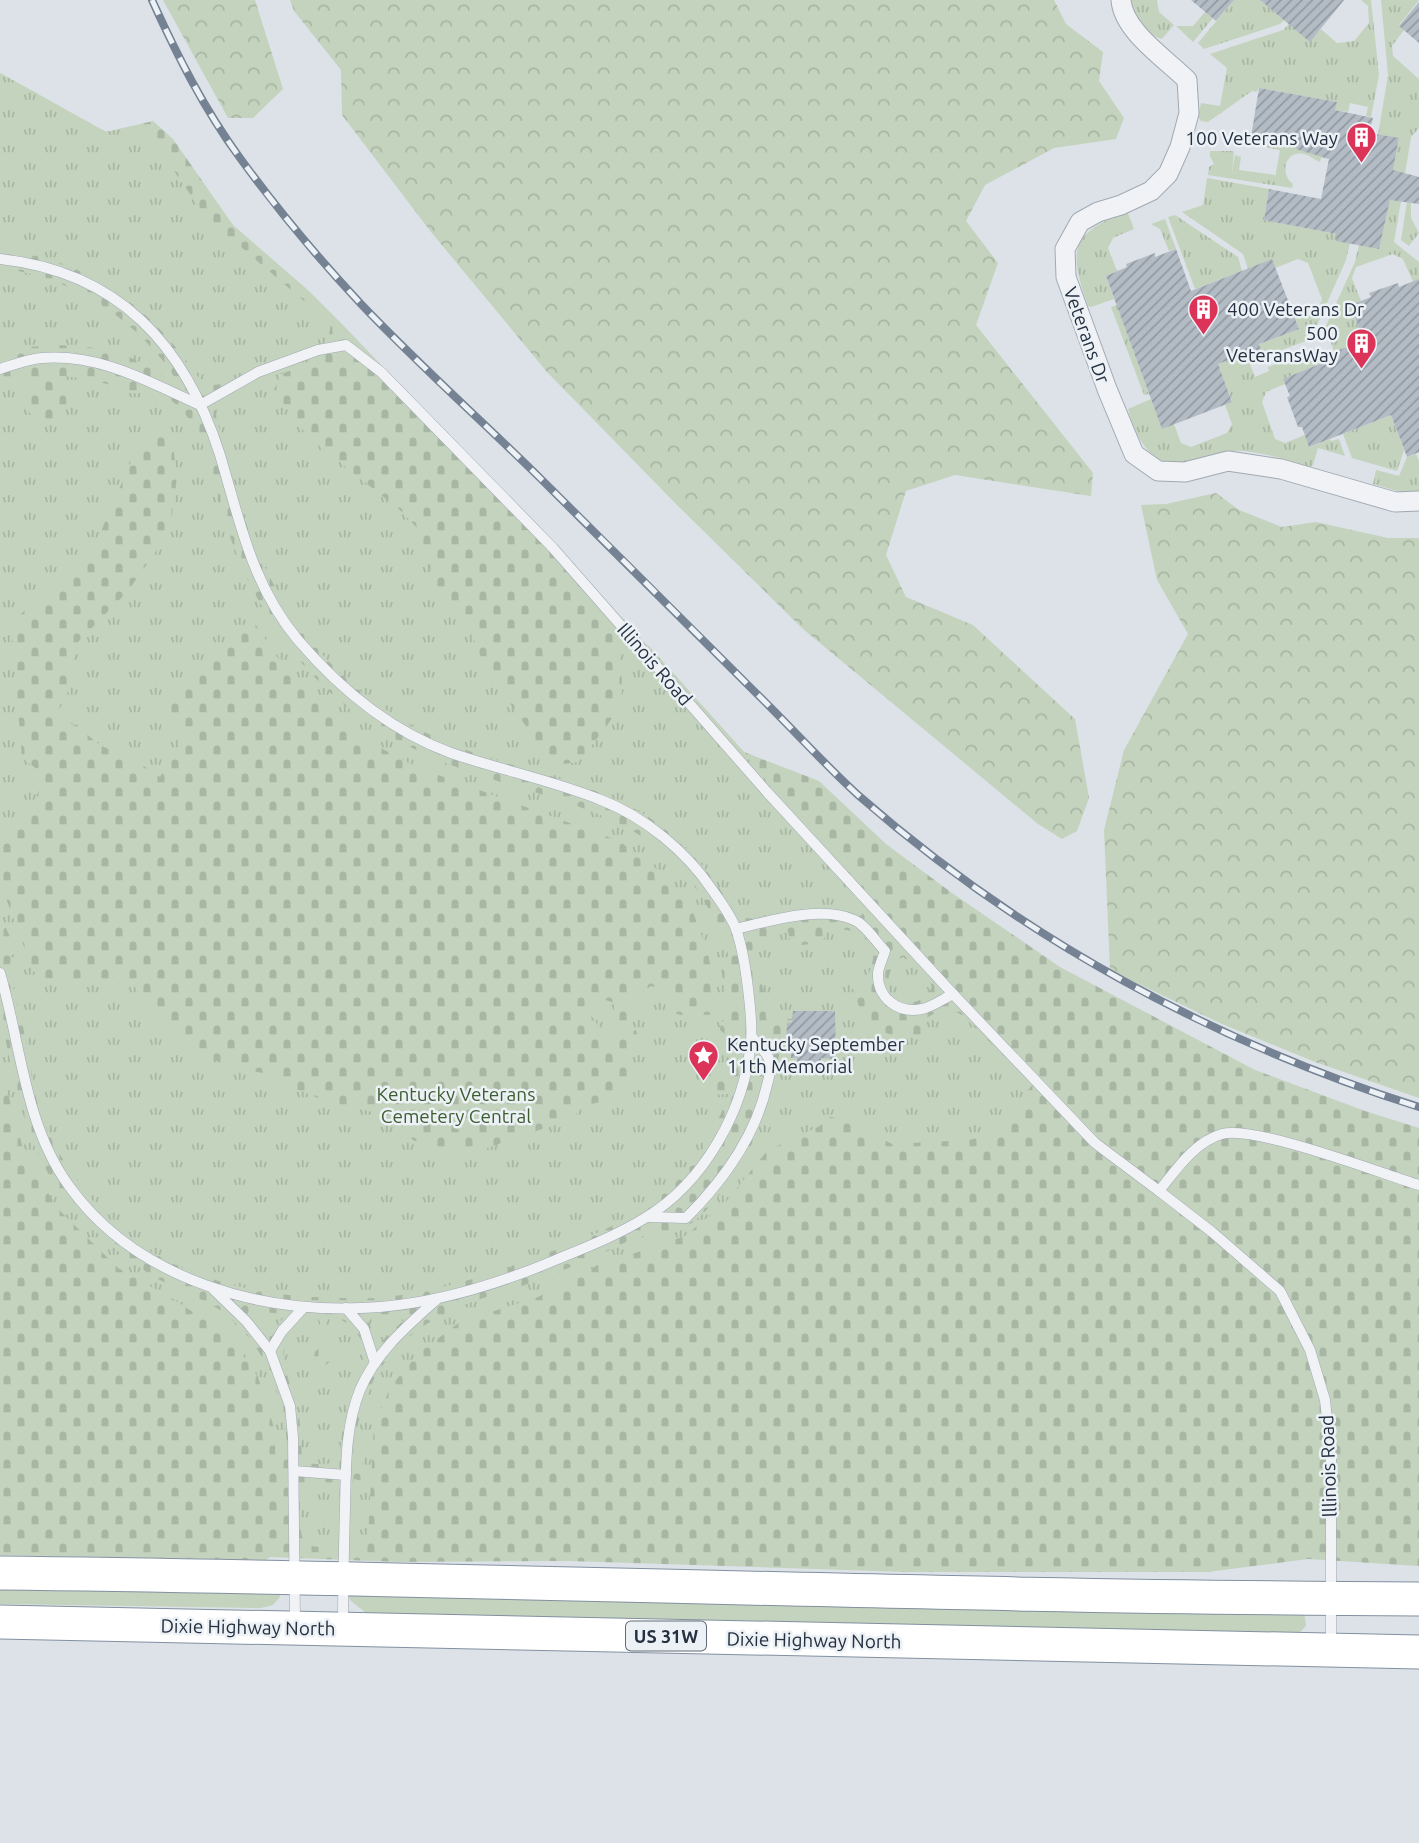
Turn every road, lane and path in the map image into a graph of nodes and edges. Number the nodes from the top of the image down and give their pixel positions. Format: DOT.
graph roads {
  1 [pos="1121,0"];
  2 [pos="0,258"];
  3 [pos="0,369"];
  4 [pos="200,405"];
  5 [pos="1419,501"];
  6 [pos="736,929"];
  7 [pos="0,973"];
  8 [pos="953,995"];
  9 [pos="752,1037"];
  10 [pos="1419,1185"];
  11 [pos="1159,1191"];
  12 [pos="649,1217"];
  13 [pos="213,1288"];
  14 [pos="437,1298"];
  15 [pos="304,1307"];
  16 [pos="346,1308"];
  17 [pos="270,1351"];
  18 [pos="375,1363"];
  19 [pos="294,1471"];
  20 [pos="346,1475"];
  21 [pos="0,1573"];
  22 [pos="294,1576"];
  23 [pos="343,1578"];
  24 [pos="1330,1598"];
  25 [pos="1419,1598"];
  26 [pos="0,1622"];
  27 [pos="295,1627"];
  28 [pos="343,1629"];
  29 [pos="1331,1651"];
  30 [pos="1419,1652"];
  1 -- 5 [label="street, Veterans Dr"];
  2 -- 4 [label="lane"];
  3 -- 4 [label="lane"];
  4 -- 6 [label="lane"];
  4 -- 8 [label="lane, Illinois Road"];
  6 -- 8 [label="lane"];
  6 -- 9 [label="lane"];
  7 -- 13 [label="lane"];
  8 -- 11 [label="lane, Illinois Road"];
  9 -- 12 [label="lane"];
  9 -- 12 [label="lane"];
  10 -- 11 [label="lane"];
  11 -- 24 [label="lane, lllinois Road"];
  12 -- 14 [label="lane"];
  13 -- 15 [label="lane"];
  13 -- 17 [label="lane"];
  14 -- 16 [label="lane"];
  14 -- 18 [label="lane"];
  15 -- 16 [label="lane"];
  15 -- 17 [label="lane"];
  16 -- 18 [label="lane"];
  17 -- 19 [label="lane"];
  18 -- 20 [label="lane"];
  19 -- 20 [label="lane"];
  19 -- 22 [label="lane"];
  20 -- 23 [label="lane"];
  21 -- 22 [label="highway"];
  22 -- 23 [label="highway"];
  22 -- 27 [label="lane"];
  23 -- 24 [label="highway"];
  23 -- 28 [label="lane"];
  24 -- 25 [label="highway"];
  24 -- 29 [label="lane, lllinois Road"];
  26 -- 27 [label="highway, Dixie Highway North / US 31W"];
  27 -- 28 [label="highway, Dixie Highway North / US 31W"];
  28 -- 29 [label="highway, Dixie Highway North / US 31W"];
  29 -- 30 [label="highway, Dixie Highway North / US 31W"];
}
